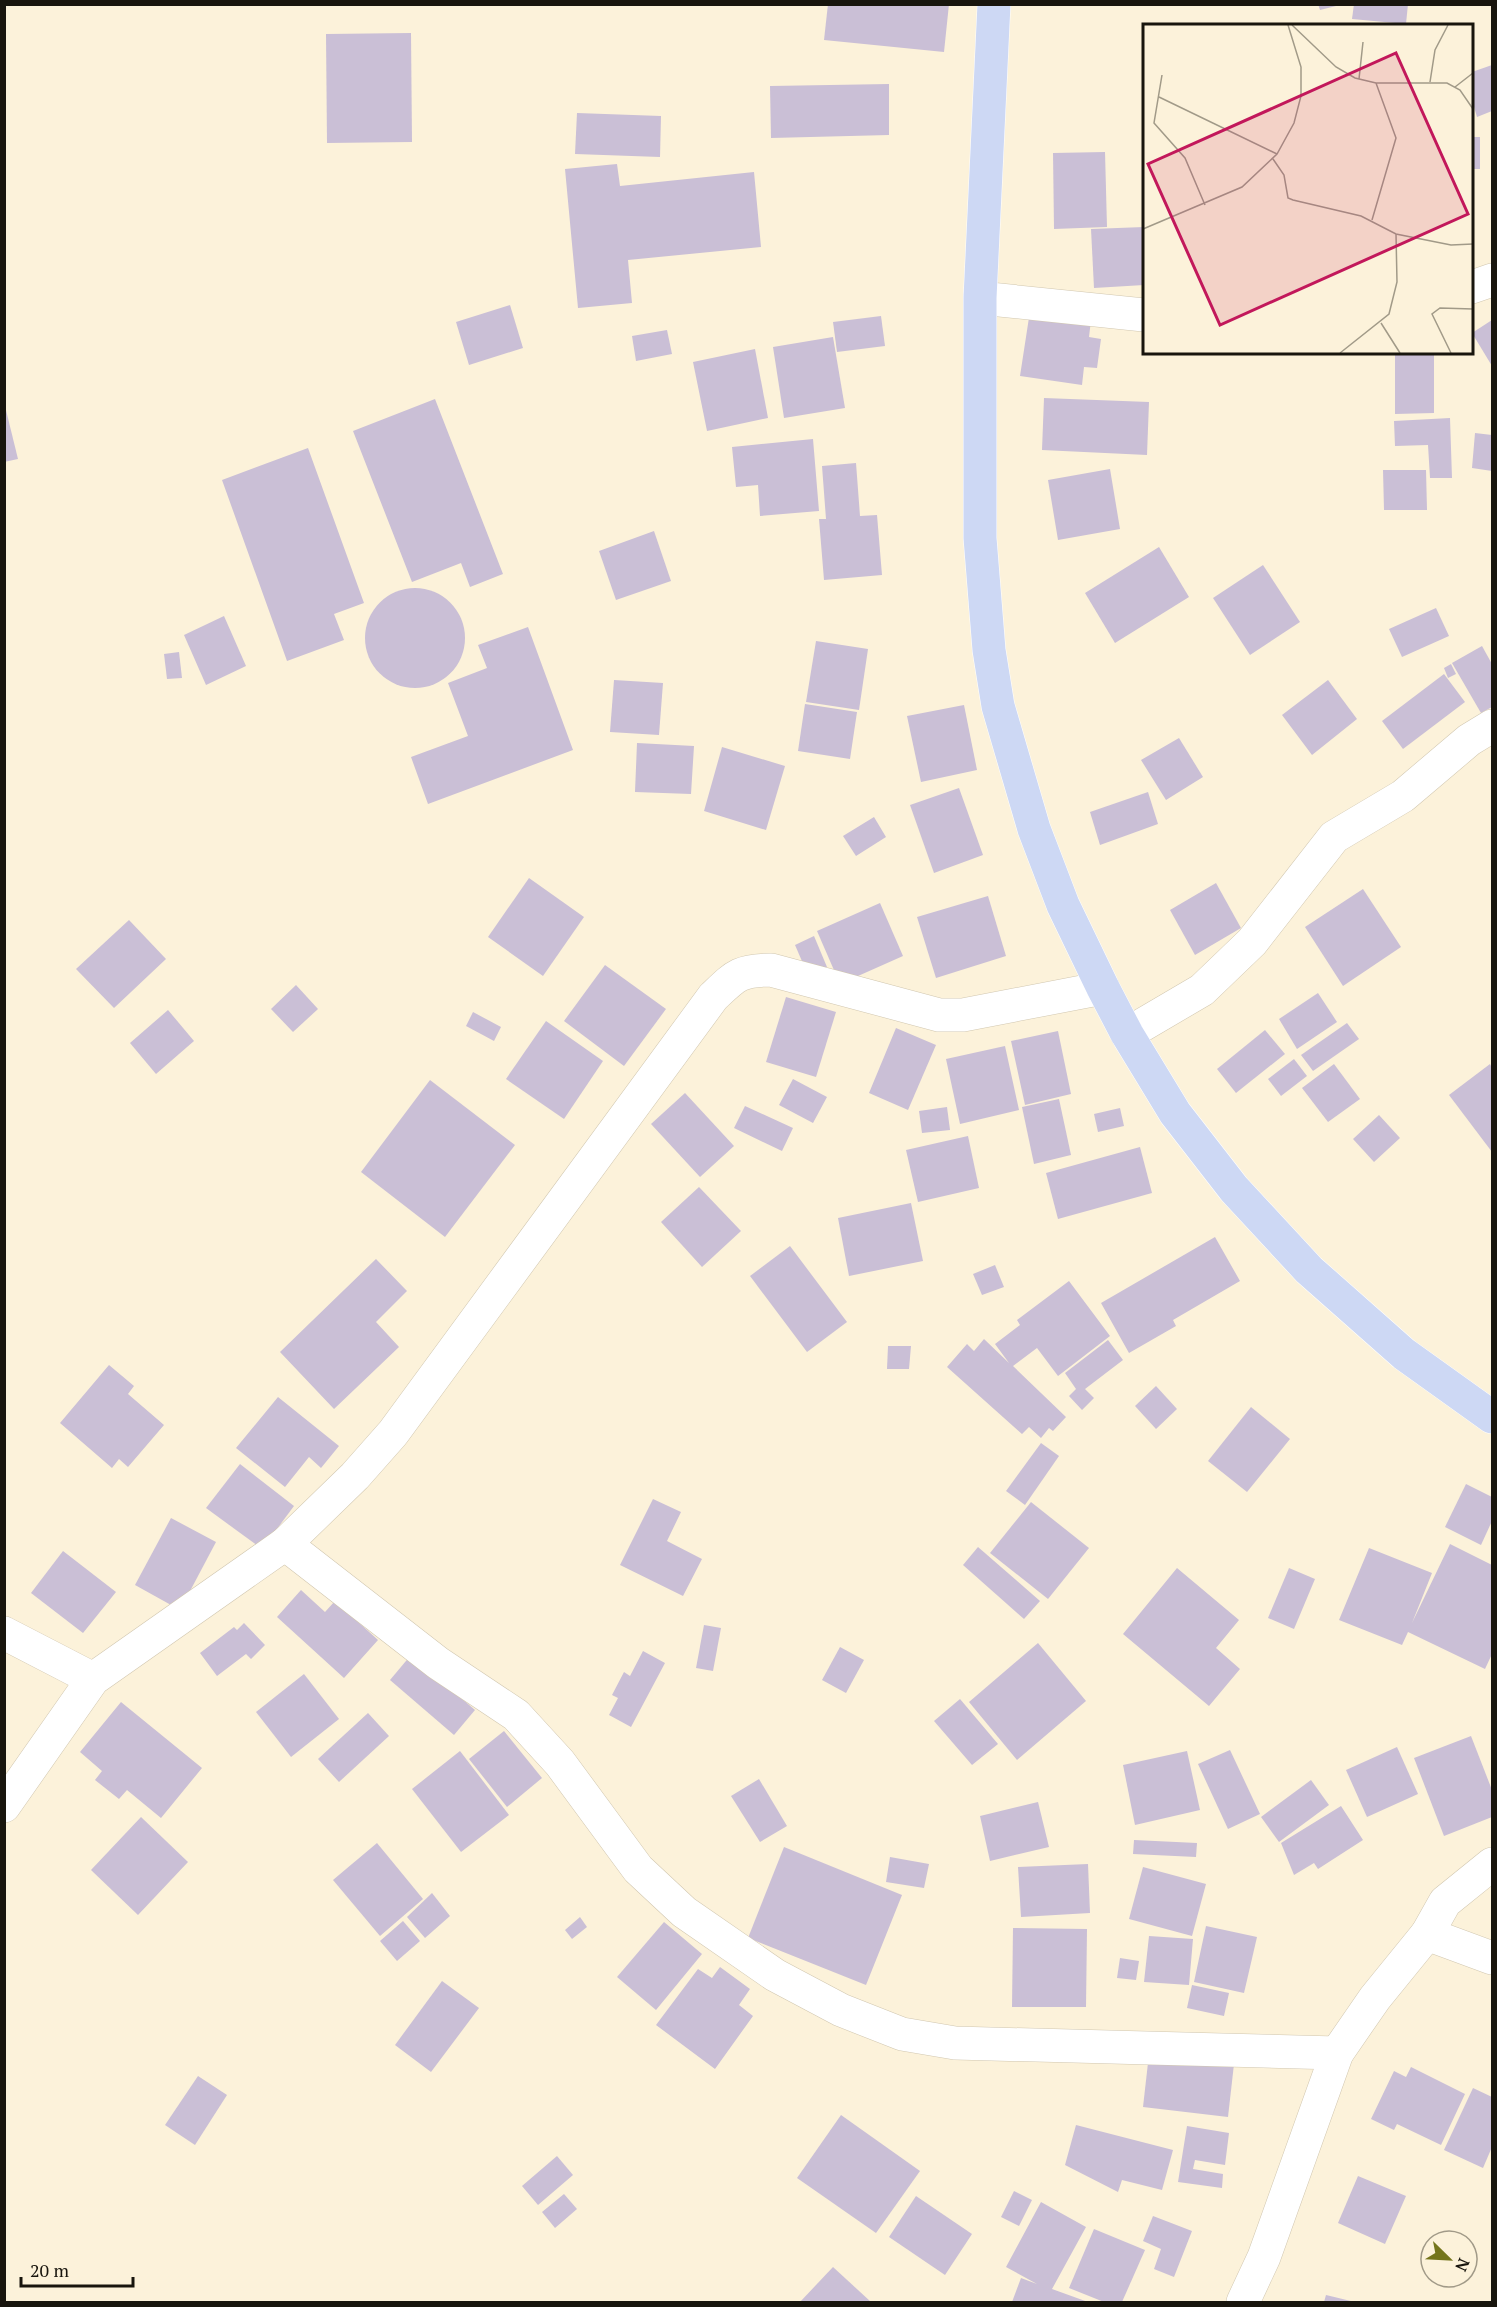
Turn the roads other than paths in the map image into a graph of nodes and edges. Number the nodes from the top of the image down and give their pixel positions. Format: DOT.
graph roads {
  1 [pos="994,4"];
  2 [pos="1492,280"];
  3 [pos="1473,287"];
  4 [pos="980,298"];
  5 [pos="1143,315"];
  6 [pos="1492,726"];
  7 [pos="1103,988"];
  8 [pos="1127,1034"];
  9 [pos="1492,1417"];
  10 [pos="285,1544"];
  11 [pos="4,1633"];
  12 [pos="93,1679"];
  13 [pos="4,1806"];
  14 [pos="1492,1864"];
  15 [pos="1426,1934"];
  16 [pos="1492,1958"];
  17 [pos="1337,2053"];
  18 [pos="1243,2302"];
  1 -- 4 [label="main road"];
  2 -- 3 [label="street"];
  4 -- 5 [label="street"];
  4 -- 7 [label="main road"];
  6 -- 8 [label="street"];
  7 -- 8 [label="main road"];
  7 -- 10 [label="street"];
  8 -- 9 [label="main road"];
  10 -- 12 [label="street"];
  10 -- 17 [label="street"];
  11 -- 12 [label="street"];
  12 -- 13 [label="street"];
  14 -- 15 [label="street"];
  15 -- 16 [label="street"];
  15 -- 17 [label="street"];
  17 -- 18 [label="street"];
}
